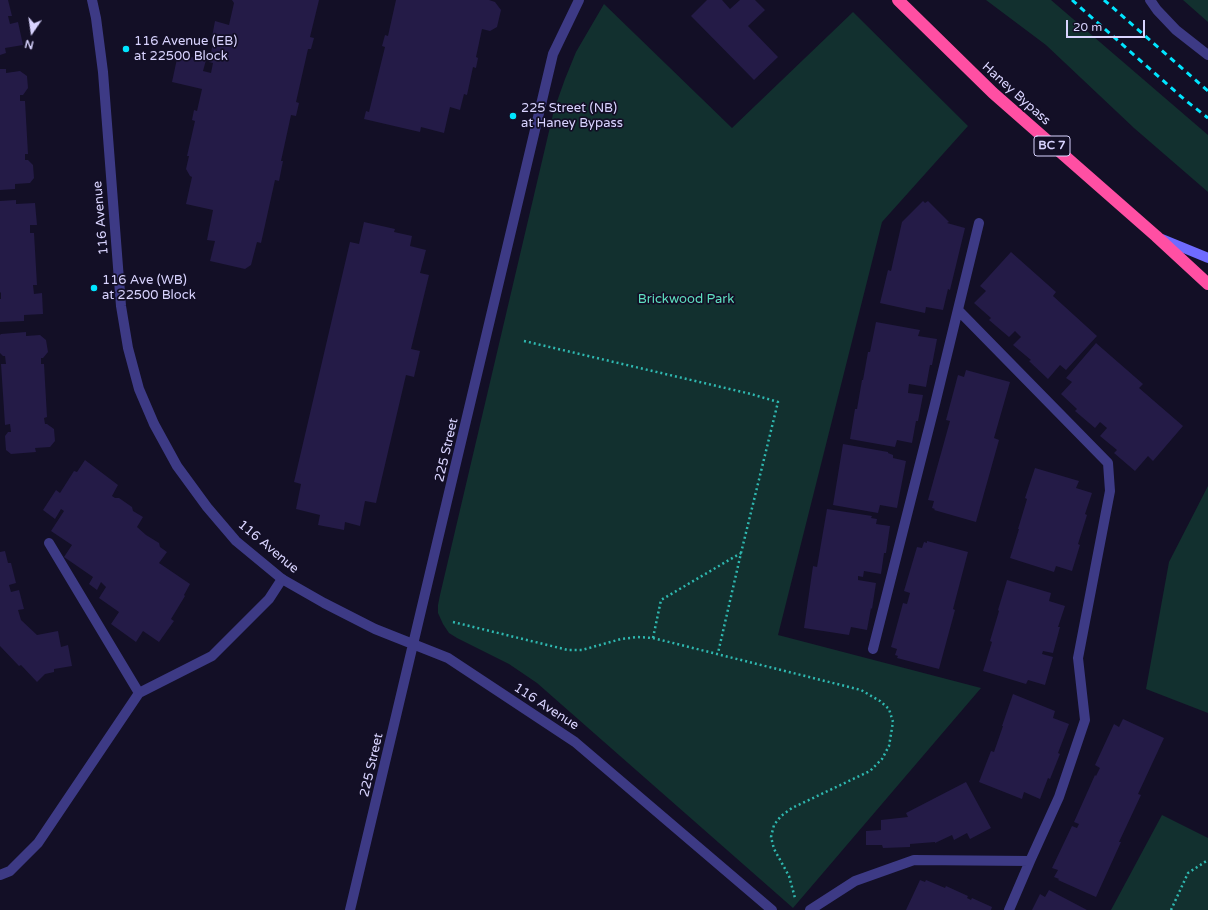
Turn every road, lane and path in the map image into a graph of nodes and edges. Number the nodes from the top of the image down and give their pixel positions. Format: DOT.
graph roads {
  1 [pos="92,0"];
  2 [pos="579,0"];
  3 [pos="898,0"];
  4 [pos="1150,0"];
  5 [pos="1208,55"];
  6 [pos="979,223"];
  7 [pos="1156,236"];
  8 [pos="1208,258"];
  9 [pos="1208,284"];
  10 [pos="958,310"];
  11 [pos="524,341"];
  12 [pos="49,543"];
  13 [pos="741,553"];
  14 [pos="282,579"];
  15 [pos="453,622"];
  16 [pos="653,638"];
  17 [pos="414,645"];
  18 [pos="873,649"];
  19 [pos="718,653"];
  20 [pos="139,694"];
  21 [pos="1208,860"];
  22 [pos="1030,861"];
  23 [pos="0,875"];
  24 [pos="795,900"];
  25 [pos="350,910"];
  26 [pos="772,910"];
  27 [pos="810,910"];
  28 [pos="1009,910"];
  29 [pos="1172,910"];
  1 -- 14 [label="street, 116 Avenue"];
  2 -- 17 [label="street, 225 Street"];
  3 -- 7 [label="highway, Haney Bypass / BC 7"];
  4 -- 5 [label="street"];
  6 -- 10 [label="street"];
  7 -- 8 [label="street"];
  7 -- 9 [label="highway, Haney Bypass / BC 7"];
  10 -- 18 [label="street"];
  10 -- 22 [label="street"];
  11 -- 13 [label="path"];
  12 -- 20 [label="street"];
  13 -- 16 [label="path"];
  13 -- 19 [label="path"];
  14 -- 17 [label="street, 116 Avenue"];
  14 -- 20 [label="street"];
  15 -- 16 [label="path"];
  16 -- 19 [label="path"];
  17 -- 25 [label="street, 225 Street"];
  17 -- 26 [label="street, 116 Avenue"];
  19 -- 24 [label="path"];
  20 -- 23 [label="street"];
  21 -- 29 [label="path"];
  22 -- 27 [label="street"];
  22 -- 28 [label="street"];
}
